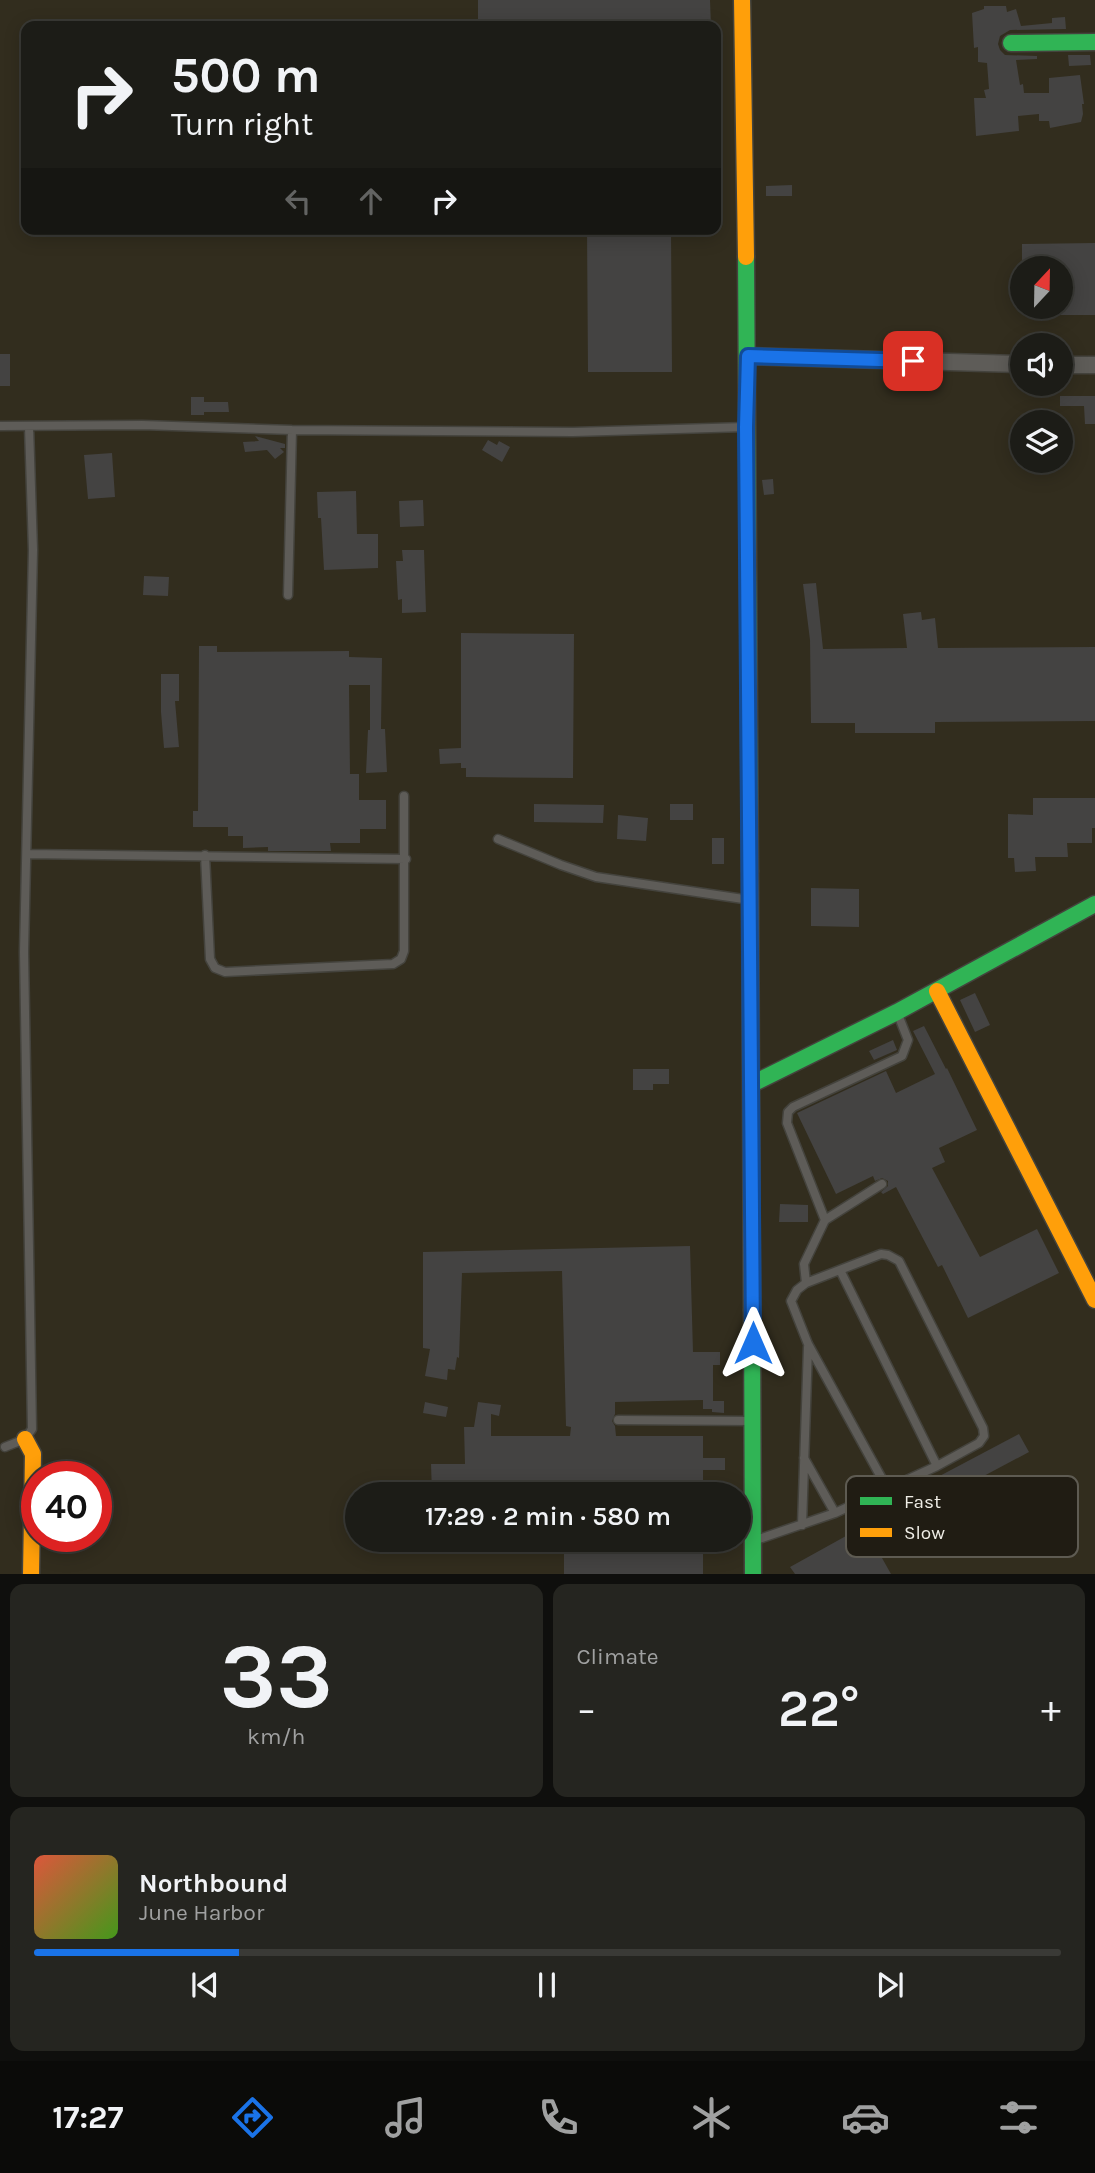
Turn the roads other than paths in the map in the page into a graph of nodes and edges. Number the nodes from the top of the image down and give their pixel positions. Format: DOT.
graph roads {
  1 [pos="742,0"];
  2 [pos="1095,42"];
  3 [pos="1011,43"];
  4 [pos="748,356"];
  5 [pos="1010,364"];
  6 [pos="1073,365"];
  7 [pos="1095,365"];
  8 [pos="0,426"];
  9 [pos="29,427"];
  10 [pos="746,427"];
  11 [pos="292,430"];
  12 [pos="288,595"];
  13 [pos="404,796"];
  14 [pos="498,839"];
  15 [pos="27,854"];
  16 [pos="205,855"];
  17 [pos="405,859"];
  18 [pos="750,900"];
  19 [pos="1095,904"];
  20 [pos="937,991"];
  21 [pos="897,1012"];
  22 [pos="752,1084"];
  23 [pos="882,1184"];
  24 [pos="825,1220"];
  25 [pos="840,1270"];
  26 [pos="806,1283"];
  27 [pos="1095,1300"];
  28 [pos="808,1344"];
  29 [pos="618,1419"];
  30 [pos="753,1421"];
  31 [pos="25,1439"];
  32 [pos="5,1447"];
  33 [pos="804,1458"];
  34 [pos="937,1466"];
  35 [pos="880,1476"];
  36 [pos="914,1476"];
  37 [pos="846,1508"];
  38 [pos="835,1513"];
  39 [pos="802,1525"];
  40 [pos="753,1541"];
  41 [pos="31,1574"];
  42 [pos="753,1574"];
  1 -- 4 [label="street"];
  2 -- 3 [label="street"];
  4 -- 5 [label="street"];
  4 -- 10 [label="street"];
  6 -- 7 [label="street"];
  8 -- 9 [label="lane"];
  9 -- 11 [label="lane"];
  9 -- 15 [label="lane"];
  10 -- 11 [label="lane"];
  10 -- 18 [label="street"];
  11 -- 12 [label="lane"];
  13 -- 17 [label="lane"];
  14 -- 18 [label="lane"];
  15 -- 16 [label="lane"];
  15 -- 31 [label="lane"];
  16 -- 17 [label="lane"];
  16 -- 17 [label="lane"];
  18 -- 22 [label="street"];
  19 -- 20 [label="street"];
  20 -- 21 [label="street"];
  20 -- 27 [label="street"];
  21 -- 22 [label="street"];
  21 -- 24 [label="lane"];
  22 -- 30 [label="street"];
  23 -- 24 [label="lane"];
  24 -- 26 [label="lane"];
  25 -- 26 [label="lane"];
  25 -- 34 [label="lane"];
  25 -- 34 [label="lane"];
  26 -- 28 [label="lane"];
  28 -- 33 [label="lane"];
  28 -- 35 [label="lane"];
  29 -- 30 [label="lane"];
  30 -- 40 [label="street"];
  31 -- 32 [label="lane"];
  31 -- 41 [label="street"];
  33 -- 38 [label="lane"];
  33 -- 39 [label="lane"];
  34 -- 36 [label="lane"];
  37 -- 38 [label="lane"];
  38 -- 39 [label="lane"];
  39 -- 40 [label="lane"];
  40 -- 42 [label="street"];
}
